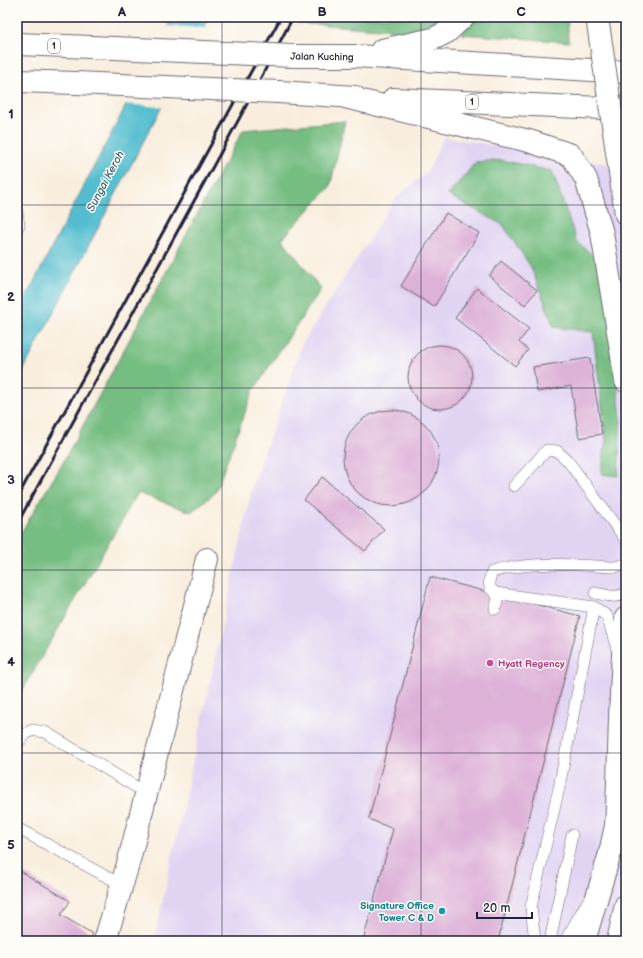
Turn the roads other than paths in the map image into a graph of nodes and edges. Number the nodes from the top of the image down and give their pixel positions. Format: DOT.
graph roads {
  1 [pos="463,17"];
  2 [pos="597,17"];
  3 [pos="17,44"];
  4 [pos="356,56"];
  5 [pos="626,72"];
  6 [pos="17,81"];
  7 [pos="341,96"];
  8 [pos="626,109"];
  9 [pos="17,212"];
  10 [pos="626,214"];
  11 [pos="17,229"];
  12 [pos="626,381"];
  13 [pos="514,486"];
  14 [pos="626,540"];
  15 [pos="207,559"];
  16 [pos="626,564"];
  17 [pos="595,593"];
  18 [pos="626,593"];
  19 [pos="500,594"];
  20 [pos="594,607"];
  21 [pos="495,609"];
  22 [pos="626,618"];
  23 [pos="621,684"];
  24 [pos="17,745"];
  25 [pos="626,777"];
  26 [pos="146,793"];
  27 [pos="616,826"];
  28 [pos="17,828"];
  29 [pos="572,835"];
  30 [pos="605,872"];
  31 [pos="122,885"];
  32 [pos="626,905"];
  33 [pos="105,941"];
  34 [pos="535,941"];
  35 [pos="550,941"];
  36 [pos="565,941"];
  37 [pos="584,941"];
  38 [pos="618,941"];
  1 -- 4 [label="main road"];
  2 -- 10 [label="main road, bridge"];
  3 -- 4 [label="main road, Jalan Kuching / 1, bridge"];
  4 -- 5 [label="main road, Jalan Kuching / 1"];
  6 -- 7 [label="main road, 1, bridge"];
  7 -- 8 [label="main road, 1"];
  7 -- 12 [label="main road"];
  9 -- 11 [label="lane"];
  13 -- 14 [label="lane"];
  15 -- 26 [label="main road"];
  16 -- 19 [label="lane"];
  17 -- 18 [label="lane"];
  19 -- 20 [label="lane"];
  19 -- 21 [label="lane"];
  20 -- 23 [label="lane"];
  20 -- 34 [label="lane"];
  22 -- 23 [label="main road"];
  23 -- 27 [label="main road"];
  24 -- 26 [label="lane"];
  25 -- 27 [label="main road"];
  26 -- 31 [label="main road"];
  27 -- 30 [label="main road"];
  28 -- 31 [label="lane"];
  29 -- 35 [label="lane"];
  30 -- 36 [label="lane"];
  30 -- 37 [label="main road"];
  31 -- 33 [label="main road"];
  32 -- 38 [label="main road"];
}
